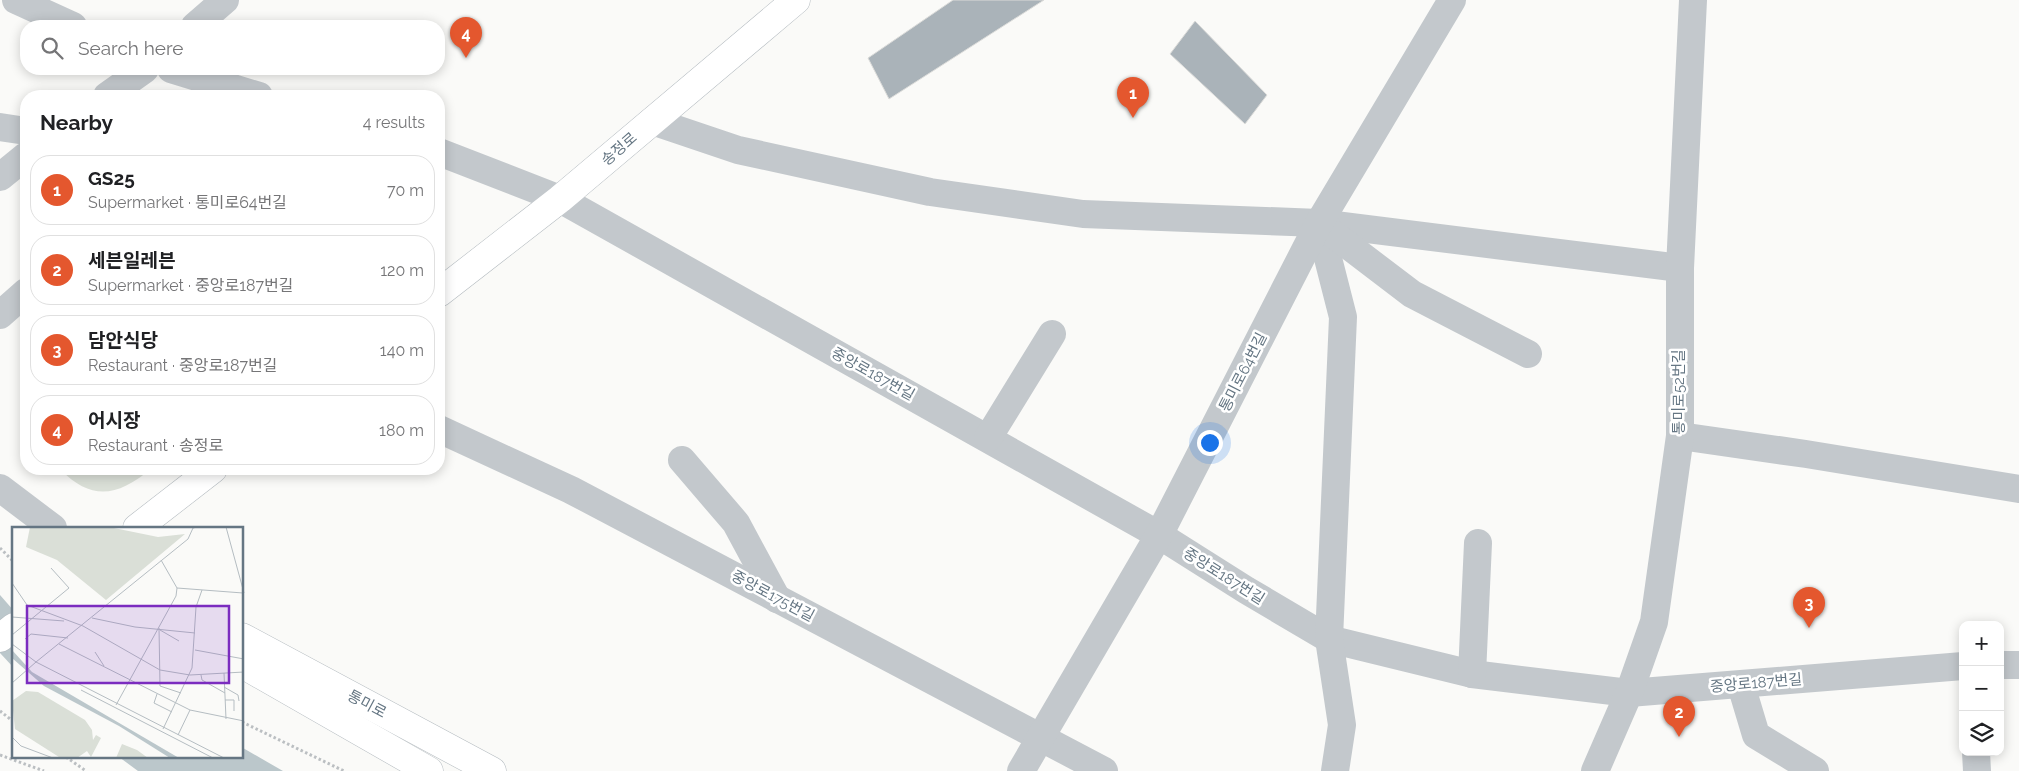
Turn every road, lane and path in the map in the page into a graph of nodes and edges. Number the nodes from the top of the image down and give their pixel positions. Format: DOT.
graph roads {
  1 [pos="16,0"];
  2 [pos="225,0"];
  3 [pos="796,0"];
  4 [pos="1452,0"];
  5 [pos="1693,0"];
  6 [pos="59,20"];
  7 [pos="202,20"];
  8 [pos="137,75"];
  9 [pos="190,75"];
  10 [pos="115,90"];
  11 [pos="239,90"];
  12 [pos="652,121"];
  13 [pos="0,127"];
  14 [pos="20,130"];
  15 [pos="445,155"];
  16 [pos="20,161"];
  17 [pos="0,177"];
  18 [pos="560,199"];
  19 [pos="1319,223"];
  20 [pos="1680,268"];
  21 [pos="445,288"];
  22 [pos="20,297"];
  23 [pos="0,315"];
  24 [pos="1052,334"];
  25 [pos="1528,354"];
  26 [pos="445,432"];
  27 [pos="1680,436"];
  28 [pos="988,438"];
  29 [pos="682,460"];
  30 [pos="205,475"];
  31 [pos="0,488"];
  32 [pos="2019,490"];
  33 [pos="52,527"];
  34 [pos="138,527"];
  35 [pos="1160,535"];
  36 [pos="1478,543"];
  37 [pos="0,548"];
  38 [pos="12,560"];
  39 [pos="777,599"];
  40 [pos="12,629"];
  41 [pos="0,638"];
  42 [pos="244,638"];
  43 [pos="1329,639"];
  44 [pos="244,665"];
  45 [pos="2004,665"];
  46 [pos="2019,665"];
  47 [pos="1959,666"];
  48 [pos="1472,674"];
  49 [pos="1741,685"];
  50 [pos="1629,693"];
  51 [pos="0,711"];
  52 [pos="12,720"];
  53 [pos="244,723"];
  54 [pos="1040,737"];
  55 [pos="0,755"];
  56 [pos="1976,756"];
  57 [pos="67,758"];
  58 [pos="44,771"];
  59 [pos="86,771"];
  60 [pos="344,771"];
  61 [pos="429,771"];
  62 [pos="492,771"];
  63 [pos="1020,771"];
  64 [pos="1104,771"];
  65 [pos="1335,771"];
  66 [pos="1594,771"];
  67 [pos="1815,771"];
  68 [pos="1977,771"];
  1 -- 6 [label="street"];
  2 -- 7 [label="street"];
  3 -- 12 [label="street, 송정로"];
  4 -- 19 [label="street, 통미로64번길"];
  5 -- 20 [label="street, 통미로52번길"];
  8 -- 10 [label="street"];
  9 -- 11 [label="street"];
  12 -- 18 [label="street, 송정로"];
  12 -- 19 [label="street"];
  13 -- 14 [label="street"];
  15 -- 18 [label="street, 중앙로187번길"];
  16 -- 17 [label="street"];
  18 -- 21 [label="street, 송정로"];
  18 -- 28 [label="street, 중앙로187번길"];
  19 -- 20 [label="street"];
  19 -- 25 [label="street"];
  19 -- 35 [label="street, 통미로64번길"];
  19 -- 43 [label="street"];
  20 -- 27 [label="street, 통미로52번길"];
  22 -- 23 [label="street"];
  24 -- 28 [label="street"];
  26 -- 39 [label="street, 중앙로175번길"];
  27 -- 32 [label="street"];
  27 -- 50 [label="street, 통미로52번길"];
  28 -- 35 [label="street, 중앙로187번길"];
  29 -- 39 [label="street"];
  30 -- 34 [label="street"];
  31 -- 33 [label="street"];
  35 -- 43 [label="street, 중앙로187번길"];
  35 -- 54 [label="street, 통미로64번길"];
  36 -- 48 [label="street"];
  37 -- 38 [label="path"];
  39 -- 54 [label="street, 중앙로175번길"];
  40 -- 41 [label="street"];
  42 -- 62 [label="street, 통미로"];
  43 -- 48 [label="street, 중앙로187번길"];
  43 -- 65 [label="street"];
  44 -- 61 [label="street, 통미로"];
  45 -- 46 [label="street"];
  47 -- 49 [label="street, 중앙로187번길"];
  48 -- 50 [label="street, 중앙로187번길"];
  49 -- 50 [label="street, 중앙로187번길"];
  49 -- 67 [label="street"];
  50 -- 66 [label="street, 통미로52번길"];
  51 -- 52 [label="path"];
  53 -- 60 [label="path"];
  54 -- 63 [label="street, 통미로64번길"];
  54 -- 64 [label="street, 중앙로175번길"];
  55 -- 58 [label="path"];
  56 -- 68 [label="street"];
  57 -- 59 [label="path"];
}
